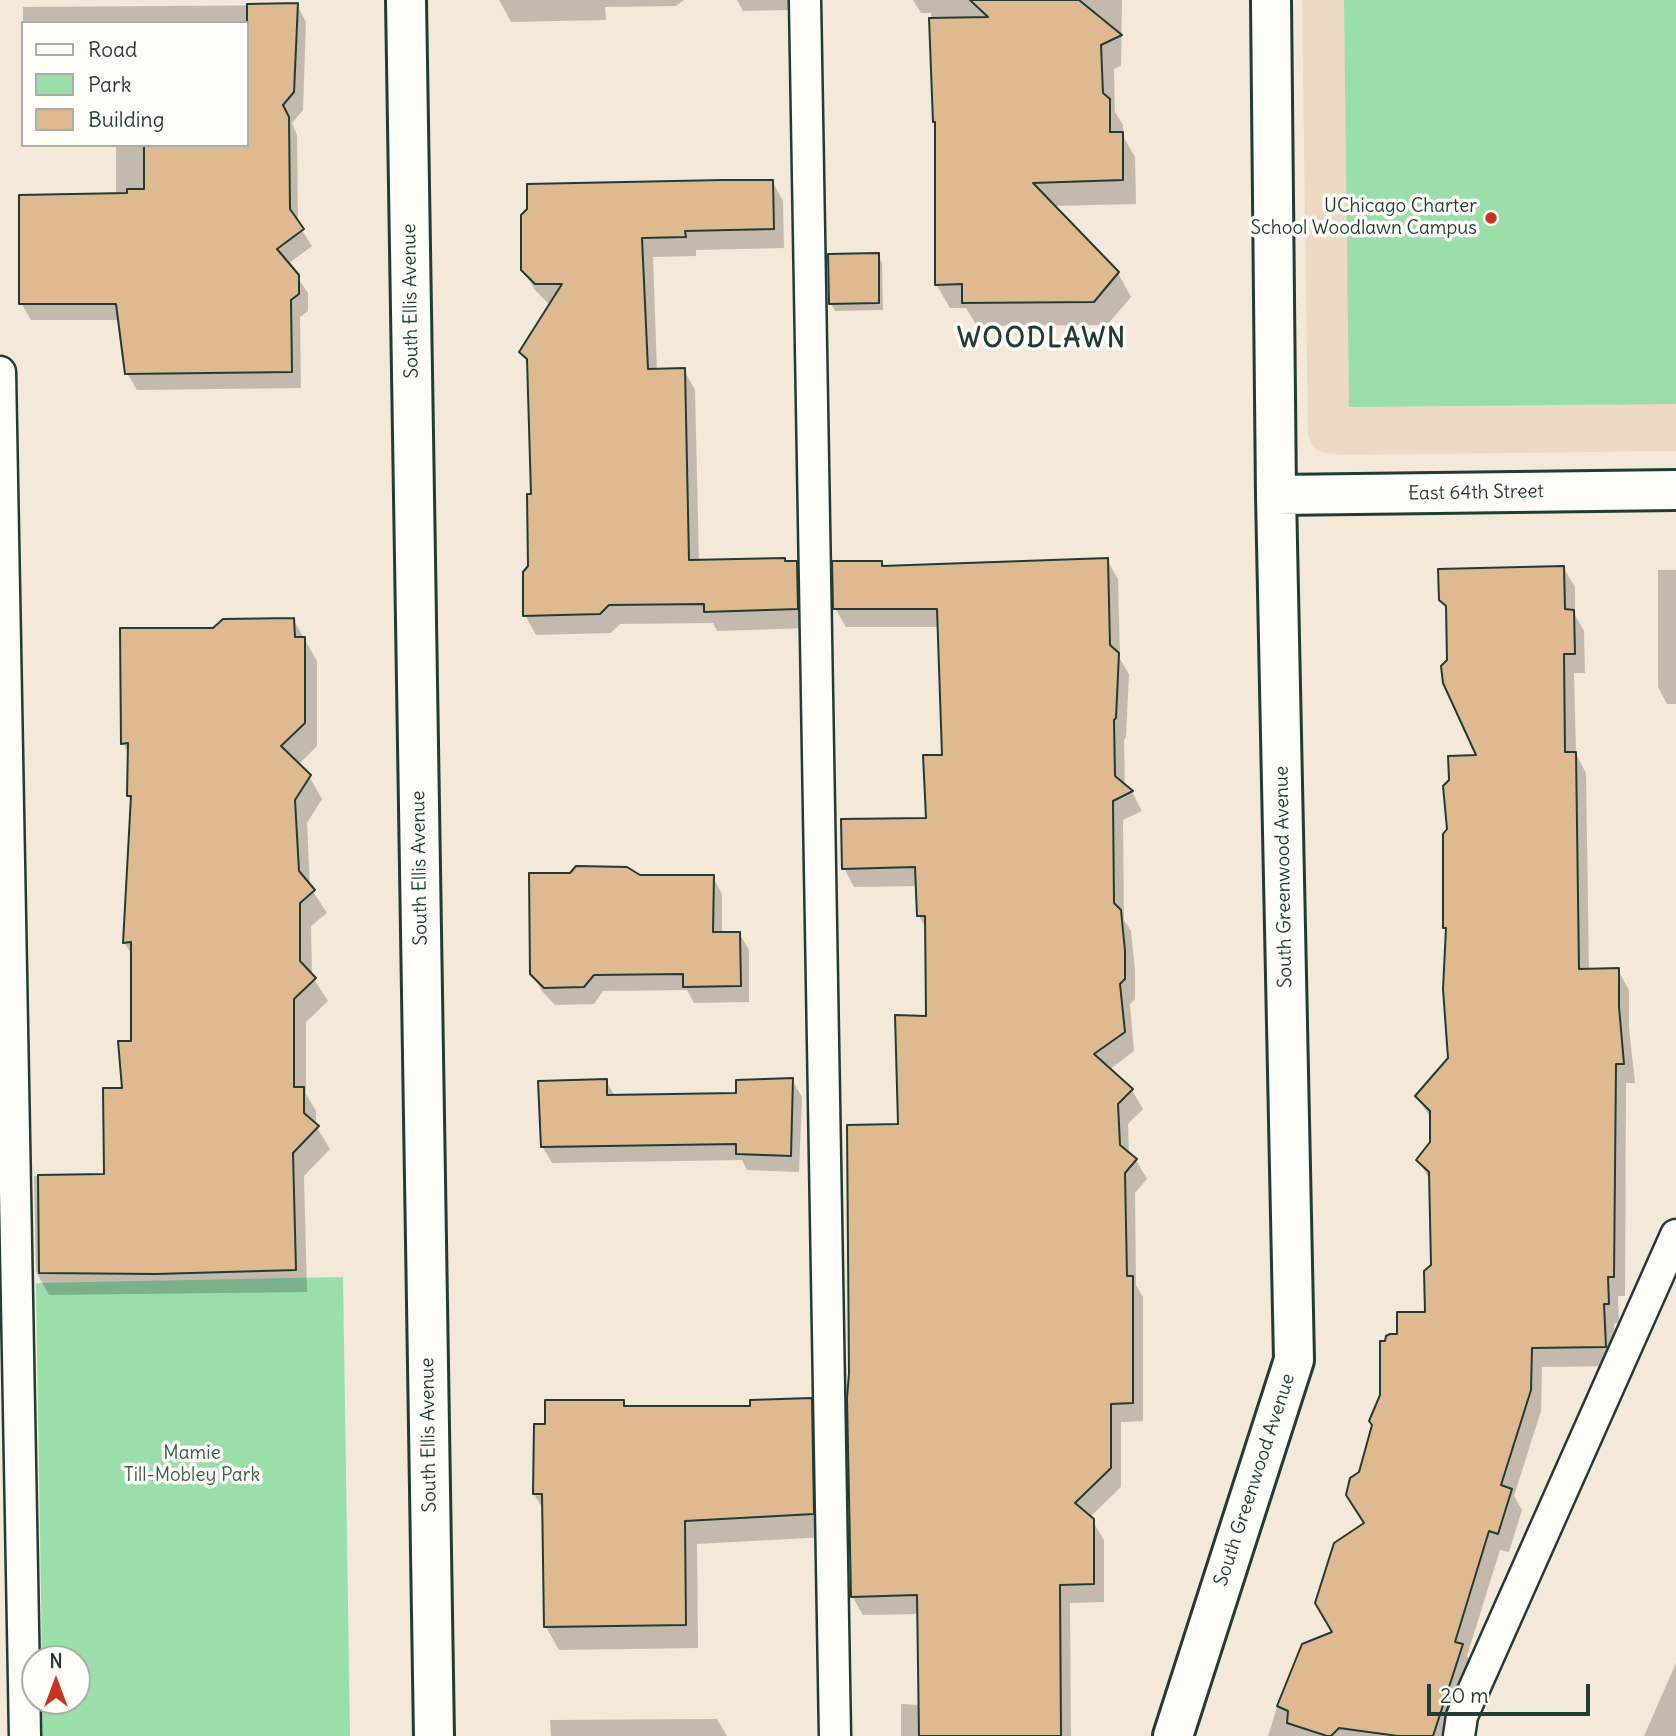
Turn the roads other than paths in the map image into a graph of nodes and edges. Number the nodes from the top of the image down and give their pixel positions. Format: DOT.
graph roads {
  1 [pos="406,0"];
  2 [pos="805,0"];
  3 [pos="1271,0"];
  4 [pos="0,372"];
  5 [pos="1676,490"];
  6 [pos="1276,495"];
  7 [pos="1676,1235"];
  8 [pos="25,1736"];
  9 [pos="434,1736"];
  10 [pos="835,1736"];
  11 [pos="1173,1736"];
  12 [pos="1460,1736"];
  1 -- 9 [label="street, South Ellis Avenue"];
  2 -- 10 [label="lane"];
  3 -- 6 [label="street, South Greenwood Avenue"];
  4 -- 8 [label="lane"];
  5 -- 6 [label="street, East 64th Street"];
  6 -- 11 [label="street, South Greenwood Avenue"];
  7 -- 12 [label="lane"];
}
